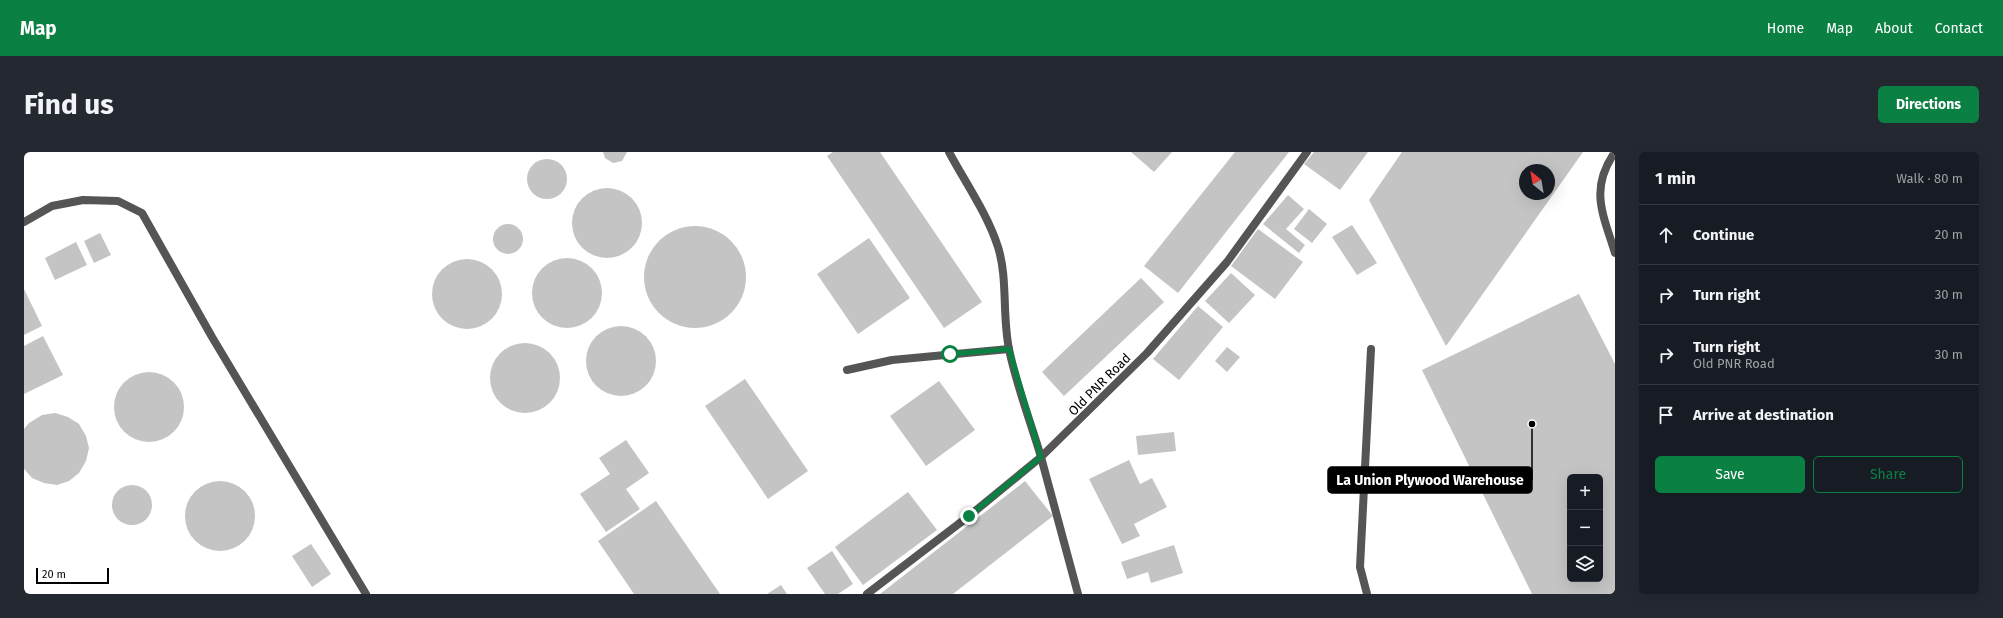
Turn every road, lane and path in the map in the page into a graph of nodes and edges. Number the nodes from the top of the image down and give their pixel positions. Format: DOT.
graph roads {
  1 [pos="949,152"];
  2 [pos="1307,152"];
  3 [pos="1615,152"];
  4 [pos="24,222"];
  5 [pos="1615,253"];
  6 [pos="1009,349"];
  7 [pos="1371,349"];
  8 [pos="847,370"];
  9 [pos="1041,457"];
  10 [pos="366,594"];
  11 [pos="867,594"];
  12 [pos="1078,594"];
  13 [pos="1367,594"];
  1 -- 6 [label="street"];
  2 -- 9 [label="street, Old PNR Road"];
  3 -- 5 [label="street"];
  4 -- 10 [label="street"];
  6 -- 8 [label="street"];
  6 -- 9 [label="street"];
  7 -- 13 [label="street"];
  9 -- 11 [label="street, Old PNR Road"];
  9 -- 12 [label="street"];
}
